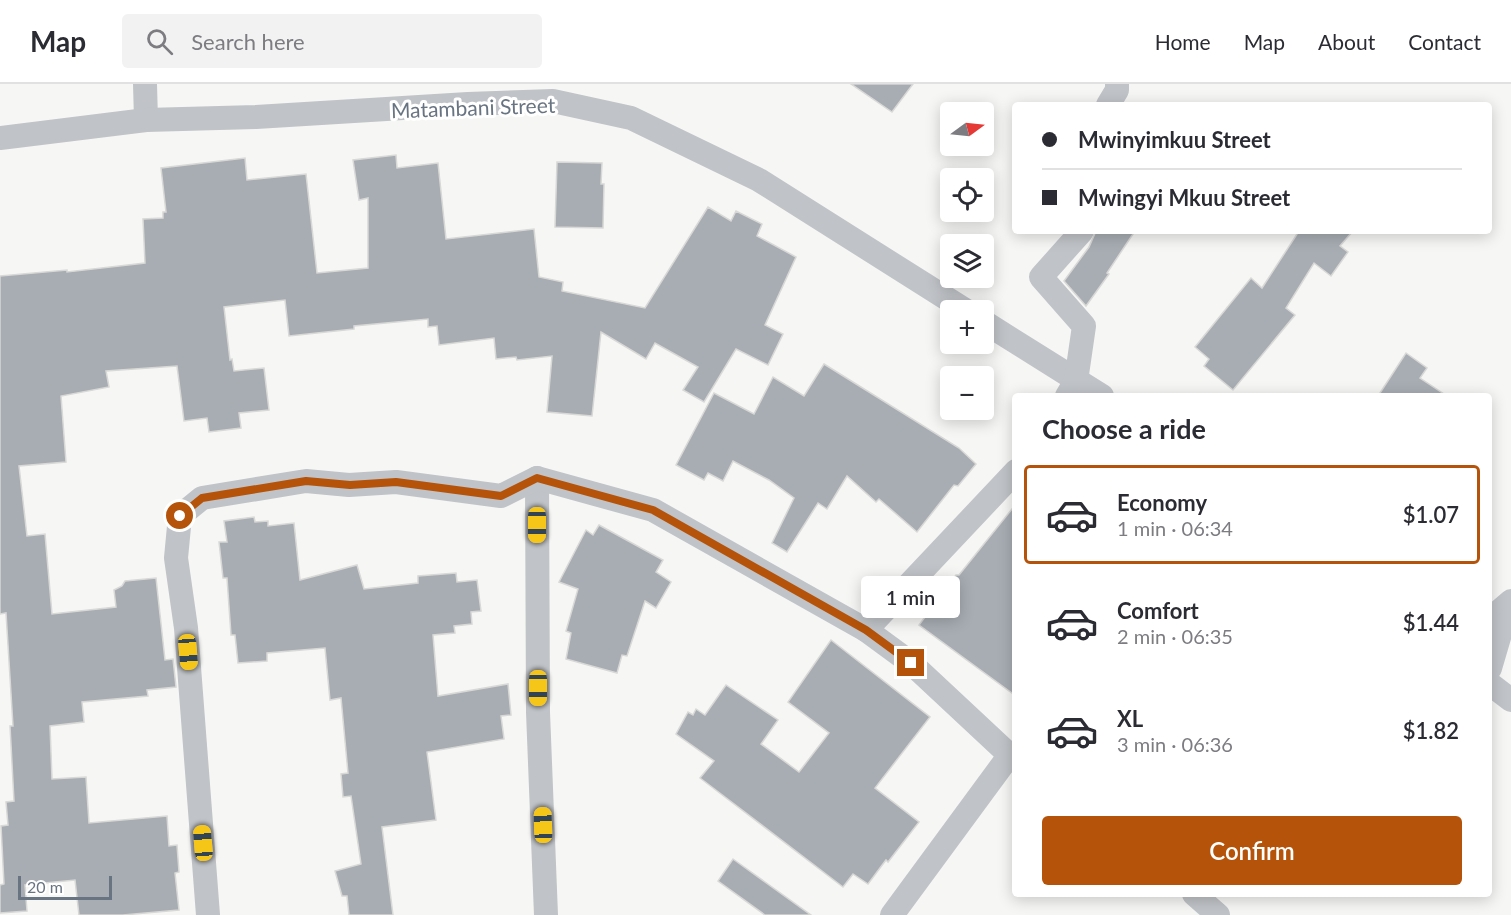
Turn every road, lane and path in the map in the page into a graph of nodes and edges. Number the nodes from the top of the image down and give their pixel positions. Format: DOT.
graph roads {
  1 [pos="145,84"];
  2 [pos="146,120"];
  3 [pos="0,138"];
  4 [pos="1079,234"];
  5 [pos="949,300"];
  6 [pos="994,330"];
  7 [pos="1072,388"];
  8 [pos="1091,393"];
  9 [pos="1012,475"];
  10 [pos="537,478"];
  11 [pos="1511,601"];
  12 [pos="1492,617"];
  13 [pos="1511,618"];
  14 [pos="866,630"];
  15 [pos="1492,661"];
  16 [pos="1492,686"];
  17 [pos="1511,700"];
  18 [pos="1012,759"];
  19 [pos="1197,897"];
  20 [pos="208,915"];
  21 [pos="546,915"];
  22 [pos="892,915"];
  23 [pos="1218,915"];
  1 -- 2 [label="street"];
  2 -- 3 [label="street, Matambani Street"];
  2 -- 5 [label="street, Matambani Street"];
  4 -- 7 [label="street"];
  6 -- 7 [label="street"];
  7 -- 8 [label="street"];
  9 -- 14 [label="street"];
  10 -- 14 [label="street"];
  10 -- 20 [label="street"];
  10 -- 21 [label="street"];
  11 -- 12 [label="street"];
  13 -- 15 [label="street"];
  14 -- 18 [label="street"];
  16 -- 17 [label="street"];
  18 -- 22 [label="street"];
  19 -- 23 [label="street"];
}
